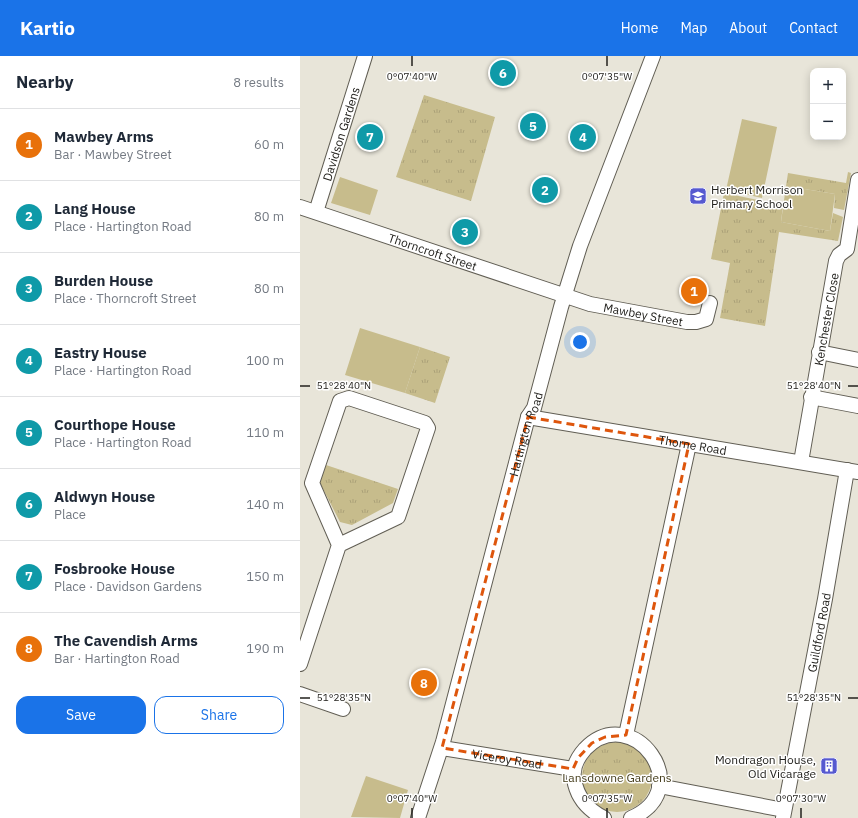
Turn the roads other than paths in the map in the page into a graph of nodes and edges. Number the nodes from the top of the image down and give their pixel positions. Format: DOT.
graph roads {
  1 [pos="365,56"];
  2 [pos="653,56"];
  3 [pos="858,180"];
  4 [pos="300,207"];
  5 [pos="316,212"];
  6 [pos="853,250"];
  7 [pos="564,296"];
  8 [pos="710,303"];
  9 [pos="819,352"];
  10 [pos="858,360"];
  11 [pos="811,398"];
  12 [pos="858,406"];
  13 [pos="528,417"];
  14 [pos="689,444"];
  15 [pos="801,462"];
  16 [pos="853,471"];
  17 [pos="339,545"];
  18 [pos="300,664"];
  19 [pos="300,694"];
  20 [pos="342,709"];
  21 [pos="626,735"];
  22 [pos="442,748"];
  23 [pos="573,769"];
  24 [pos="659,786"];
  25 [pos="784,814"];
  26 [pos="418,818"];
  27 [pos="604,818"];
  28 [pos="630,818"];
  1 -- 5 [label="street, Davidson Gardens"];
  2 -- 7 [label="street, Hartington Road"];
  3 -- 6 [label="street, Kenchester Close"];
  4 -- 5 [label="street, Thorncroft Street"];
  5 -- 7 [label="street, Thorncroft Street"];
  6 -- 9 [label="street, Kenchester Close"];
  7 -- 8 [label="street, Mawbey Street"];
  7 -- 13 [label="street, Hartington Road"];
  9 -- 10 [label="street"];
  9 -- 11 [label="street, Kenchester Close"];
  11 -- 12 [label="street"];
  11 -- 15 [label="street, Kenchester Close"];
  13 -- 14 [label="street, Thorne Road"];
  13 -- 22 [label="street, Hartington Road"];
  14 -- 15 [label="street, Thorne Road"];
  14 -- 21 [label="street"];
  15 -- 16 [label="street, Thorne Road"];
  16 -- 25 [label="street, Guildford Road"];
  17 -- 17 [label="street"];
  17 -- 18 [label="street"];
  19 -- 20 [label="street"];
  21 -- 23 [label="street"];
  21 -- 24 [label="street"];
  22 -- 23 [label="street, Viceroy Road"];
  22 -- 26 [label="street, Hartington Road"];
  23 -- 27 [label="street"];
  24 -- 25 [label="street"];
  24 -- 28 [label="street"];
}
